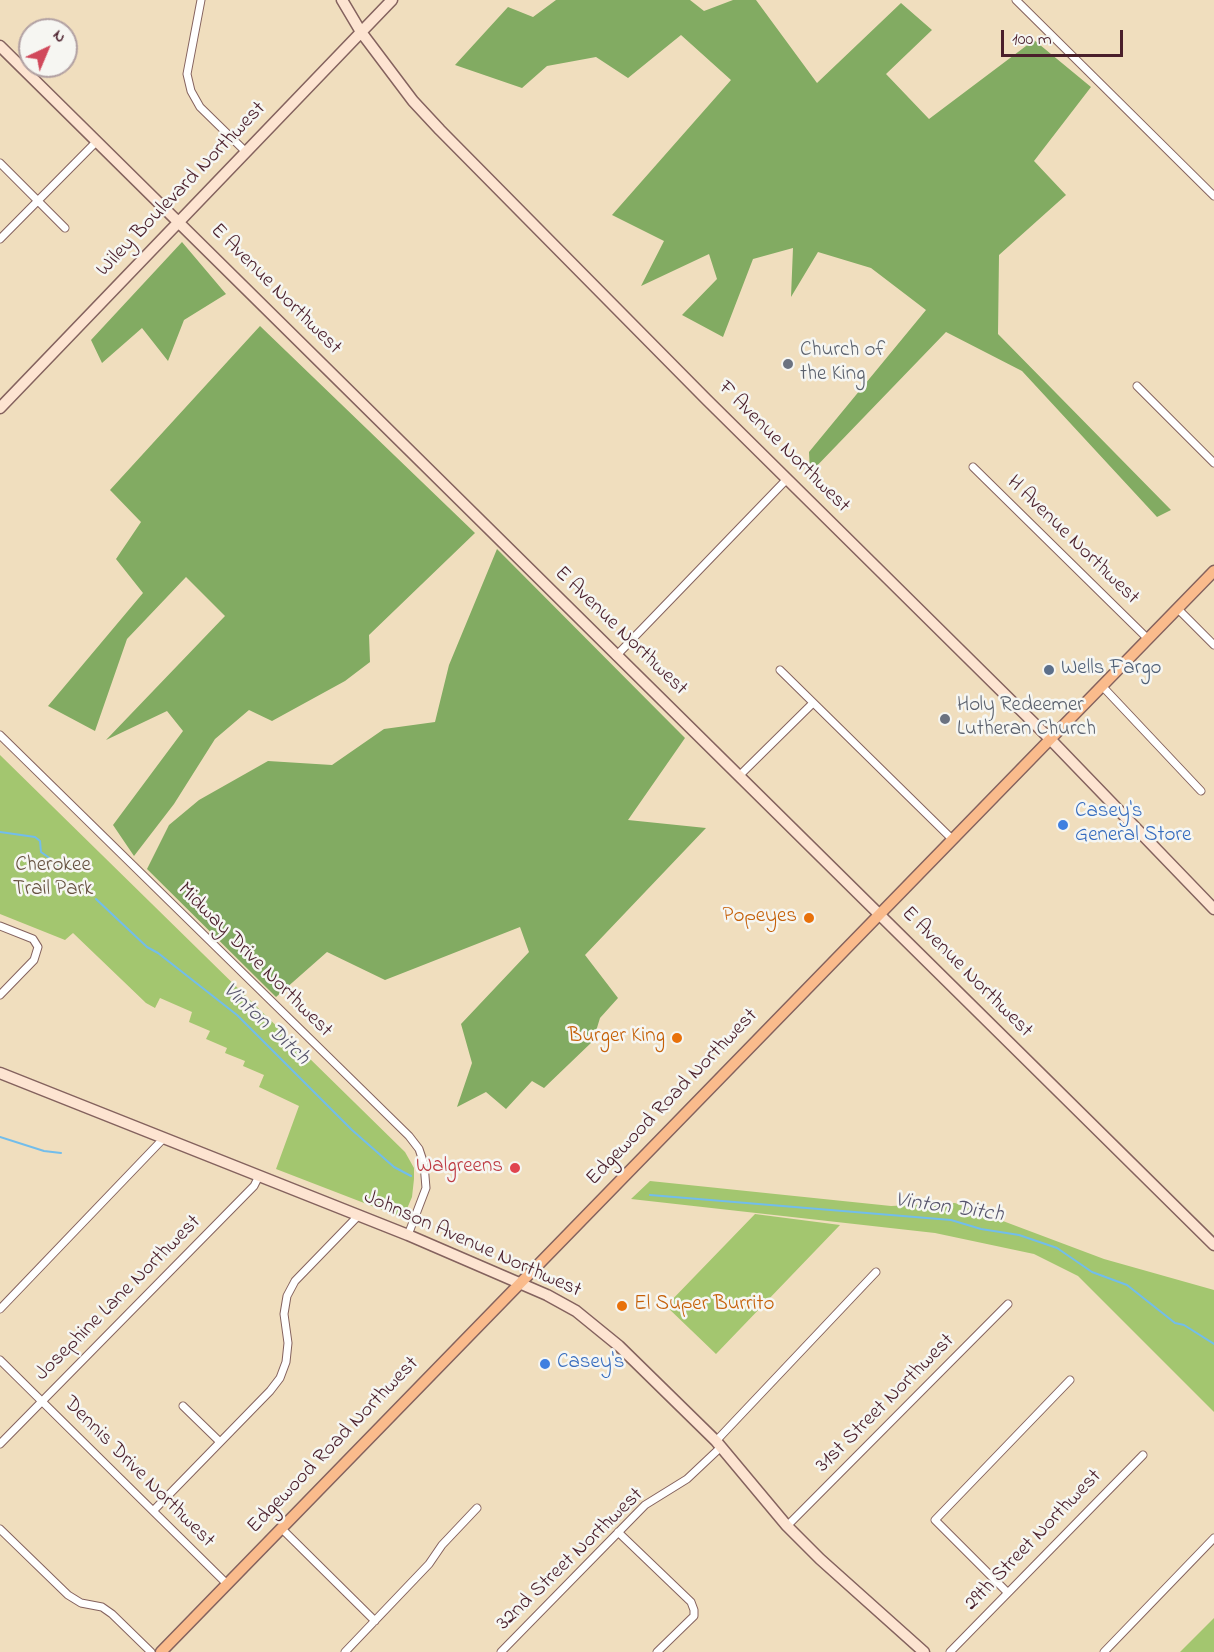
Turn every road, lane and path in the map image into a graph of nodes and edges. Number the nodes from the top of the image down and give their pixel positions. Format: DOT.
graph roads {
  1 [pos="201,0"];
  2 [pos="342,0"];
  3 [pos="392,0"];
  4 [pos="1016,0"];
  5 [pos="361,32"];
  6 [pos="0,46"];
  7 [pos="97,141"];
  8 [pos="246,152"];
  9 [pos="0,163"];
  10 [pos="1214,196"];
  11 [pos="38,201"];
  12 [pos="179,222"];
  13 [pos="65,228"];
  14 [pos="0,239"];
  15 [pos="1137,386"];
  16 [pos="0,408"];
  17 [pos="1214,463"];
  18 [pos="973,467"];
  19 [pos="787,479"];
  20 [pos="1214,571"];
  21 [pos="1177,608"];
  22 [pos="1148,639"];
  23 [pos="1214,645"];
  24 [pos="616,656"];
  25 [pos="780,670"];
  26 [pos="1103,687"];
  27 [pos="813,703"];
  28 [pos="0,735"];
  29 [pos="1051,740"];
  30 [pos="739,776"];
  31 [pos="1202,791"];
  32 [pos="953,840"];
  33 [pos="1214,909"];
  34 [pos="879,915"];
  35 [pos="0,926"];
  36 [pos="0,995"];
  37 [pos="0,1073"];
  38 [pos="164,1139"];
  39 [pos="259,1176"];
  40 [pos="358,1216"];
  41 [pos="408,1235"];
  42 [pos="1214,1245"];
  43 [pos="876,1272"];
  44 [pos="520,1283"];
  45 [pos="1008,1304"];
  46 [pos="0,1309"];
  47 [pos="0,1360"];
  48 [pos="1070,1380"];
  49 [pos="42,1401"];
  50 [pos="183,1406"];
  51 [pos="220,1442"];
  52 [pos="0,1443"];
  53 [pos="718,1444"];
  54 [pos="1143,1455"];
  55 [pos="477,1508"];
  56 [pos="153,1511"];
  57 [pos="787,1526"];
  58 [pos="0,1528"];
  59 [pos="281,1528"];
  60 [pos="618,1532"];
  61 [pos="1214,1538"];
  62 [pos="227,1584"];
  63 [pos="1006,1592"];
  64 [pos="375,1621"];
  65 [pos="151,1652"];
  66 [pos="161,1652"];
  67 [pos="345,1652"];
  68 [pos="501,1652"];
  69 [pos="657,1652"];
  70 [pos="924,1652"];
  71 [pos="950,1652"];
  72 [pos="1104,1652"];
  1 -- 8 [label="street"];
  2 -- 5 [label="street, F Avenue Northwest"];
  3 -- 5 [label="street, Wiley Boulevard Northwest"];
  4 -- 10 [label="street"];
  5 -- 8 [label="street, Wiley Boulevard Northwest"];
  5 -- 19 [label="street, F Avenue Northwest"];
  6 -- 7 [label="street, E Avenue Northwest"];
  7 -- 11 [label="street"];
  7 -- 12 [label="street, E Avenue Northwest"];
  8 -- 12 [label="street, Wiley Boulevard Northwest"];
  9 -- 11 [label="street"];
  11 -- 13 [label="street"];
  11 -- 14 [label="street"];
  12 -- 16 [label="street, Wiley Boulevard Northwest"];
  12 -- 24 [label="street, E Avenue Northwest"];
  15 -- 17 [label="street"];
  18 -- 22 [label="street, H Avenue Northwest"];
  19 -- 24 [label="street"];
  19 -- 29 [label="street, F Avenue Northwest"];
  20 -- 21 [label="main road, Edgewood Road Northwest"];
  21 -- 22 [label="main road, Edgewood Road Northwest"];
  21 -- 23 [label="street"];
  22 -- 26 [label="main road, Edgewood Road Northwest"];
  24 -- 30 [label="street, E Avenue Northwest"];
  25 -- 27 [label="street"];
  26 -- 29 [label="main road, Edgewood Road Northwest"];
  26 -- 31 [label="street"];
  27 -- 30 [label="street"];
  27 -- 32 [label="street"];
  28 -- 41 [label="street, Midway Drive Northwest"];
  29 -- 32 [label="main road, Edgewood Road Northwest"];
  29 -- 33 [label="street, F Avenue Northwest"];
  30 -- 34 [label="street, E Avenue Northwest"];
  32 -- 34 [label="main road, Edgewood Road Northwest"];
  34 -- 42 [label="street, E Avenue Northwest"];
  34 -- 44 [label="main road, Edgewood Road Northwest"];
  35 -- 36 [label="street"];
  37 -- 38 [label="street, Johnson Avenue Northwest"];
  38 -- 39 [label="street, Johnson Avenue Northwest"];
  38 -- 46 [label="street"];
  39 -- 40 [label="street, Johnson Avenue Northwest"];
  39 -- 49 [label="street, Josephine Lane Northwest"];
  40 -- 41 [label="street, Johnson Avenue Northwest"];
  40 -- 51 [label="street"];
  41 -- 44 [label="street, Johnson Avenue Northwest"];
  43 -- 53 [label="street, 32nd Street Northwest"];
  44 -- 53 [label="street, Johnson Avenue Northwest"];
  44 -- 59 [label="main road, Edgewood Road Northwest"];
  45 -- 57 [label="street, 31st Street Northwest"];
  47 -- 49 [label="street, Dennis Drive Northwest"];
  48 -- 63 [label="street"];
  49 -- 52 [label="street, Josephine Lane Northwest"];
  49 -- 56 [label="street, Dennis Drive Northwest"];
  50 -- 51 [label="street"];
  51 -- 56 [label="street"];
  53 -- 57 [label="street, Johnson Avenue Northwest"];
  53 -- 60 [label="street, 32nd Street Northwest"];
  54 -- 63 [label="street, 29th Street Northwest"];
  55 -- 64 [label="street"];
  56 -- 62 [label="street, Dennis Drive Northwest"];
  57 -- 70 [label="street, Johnson Avenue Northwest"];
  58 -- 65 [label="street"];
  59 -- 62 [label="main road, Edgewood Road Northwest"];
  59 -- 64 [label="street"];
  60 -- 68 [label="street, 32nd Street Northwest"];
  60 -- 69 [label="street"];
  61 -- 72 [label="street"];
  62 -- 66 [label="main road, Edgewood Road Northwest"];
  63 -- 71 [label="street, 29th Street Northwest"];
  64 -- 67 [label="street"];
}
